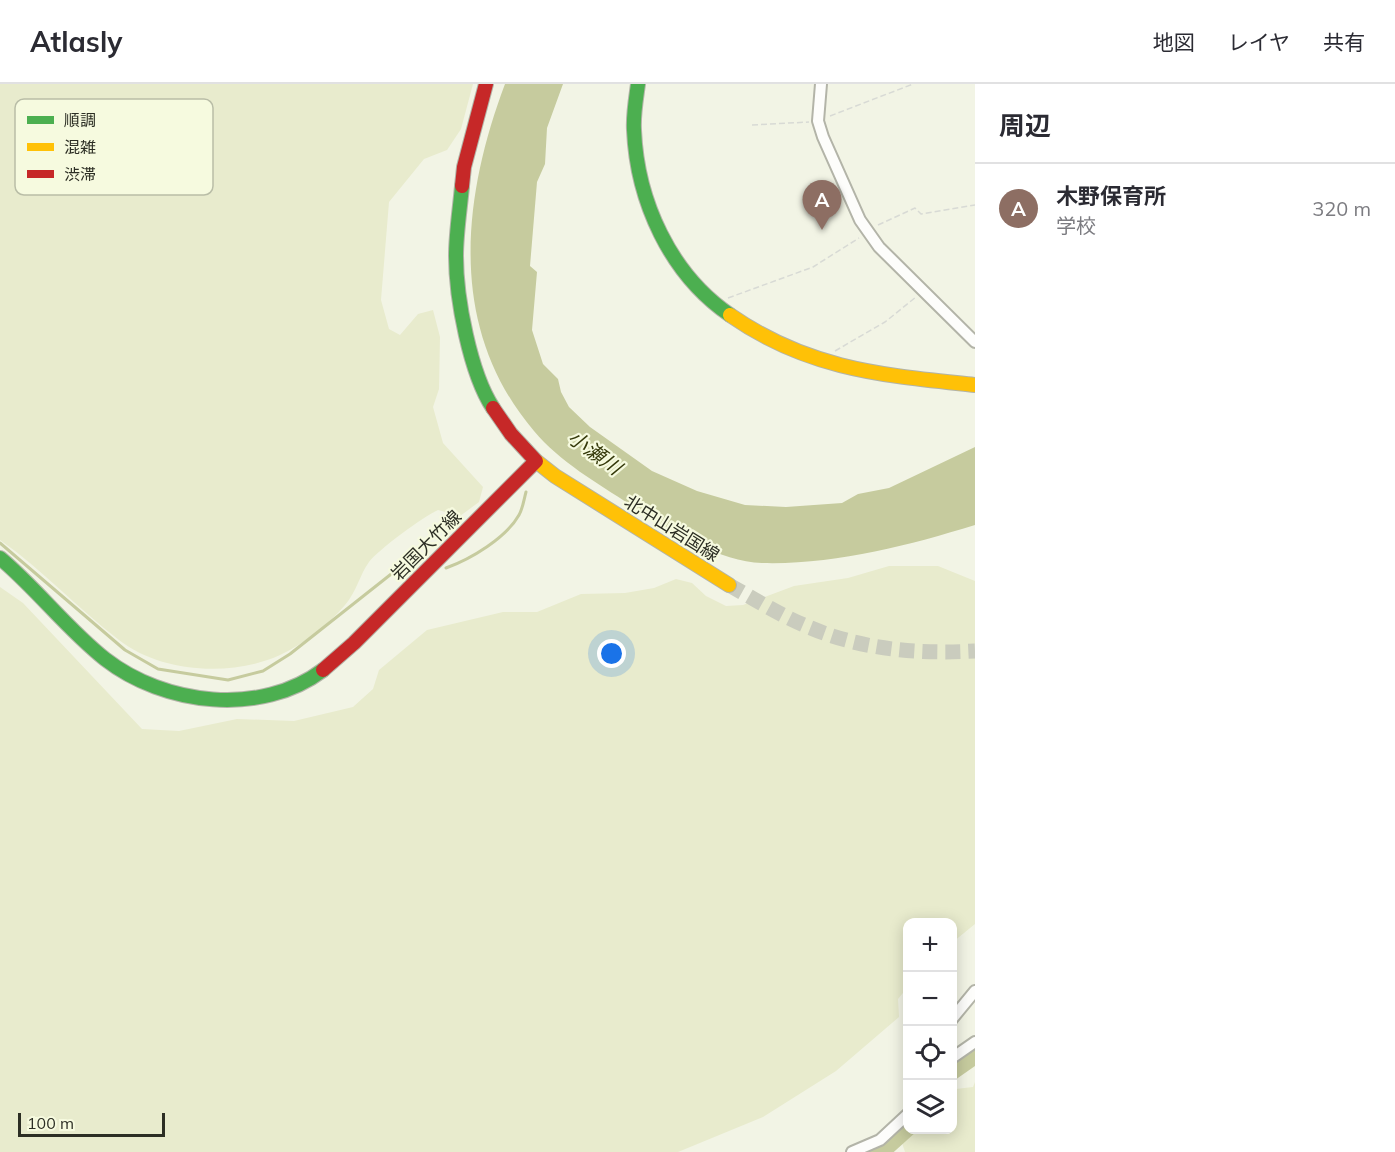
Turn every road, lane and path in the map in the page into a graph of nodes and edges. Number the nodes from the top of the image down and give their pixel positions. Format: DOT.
graph roads {
  1 [pos="486,84"];
  2 [pos="638,84"];
  3 [pos="821,84"];
  4 [pos="914,84"];
  5 [pos="818,121"];
  6 [pos="752,125"];
  7 [pos="975,205"];
  8 [pos="868,232"];
  9 [pos="924,291"];
  10 [pos="714,304"];
  11 [pos="975,342"];
  12 [pos="823,361"];
  13 [pos="975,385"];
  14 [pos="536,461"];
  15 [pos="0,558"];
  16 [pos="729,585"];
  17 [pos="975,991"];
  18 [pos="957,1013"];
  19 [pos="975,1042"];
  20 [pos="957,1055"];
  21 [pos="903,1118"];
  22 [pos="852,1152"];
  1 -- 14 [label="main road"];
  2 -- 10 [label="main road"];
  3 -- 5 [label="street"];
  4 -- 5 [label="path"];
  5 -- 6 [label="path"];
  5 -- 8 [label="street"];
  7 -- 8 [label="path"];
  8 -- 9 [label="street"];
  8 -- 10 [label="path"];
  9 -- 11 [label="street"];
  9 -- 12 [label="path"];
  10 -- 12 [label="main road"];
  12 -- 13 [label="main road"];
  14 -- 15 [label="main road, 岩国大竹線"];
  14 -- 16 [label="main road, 北中山岩国線"];
  17 -- 18 [label="street"];
  19 -- 20 [label="street"];
  21 -- 22 [label="street"];
}
